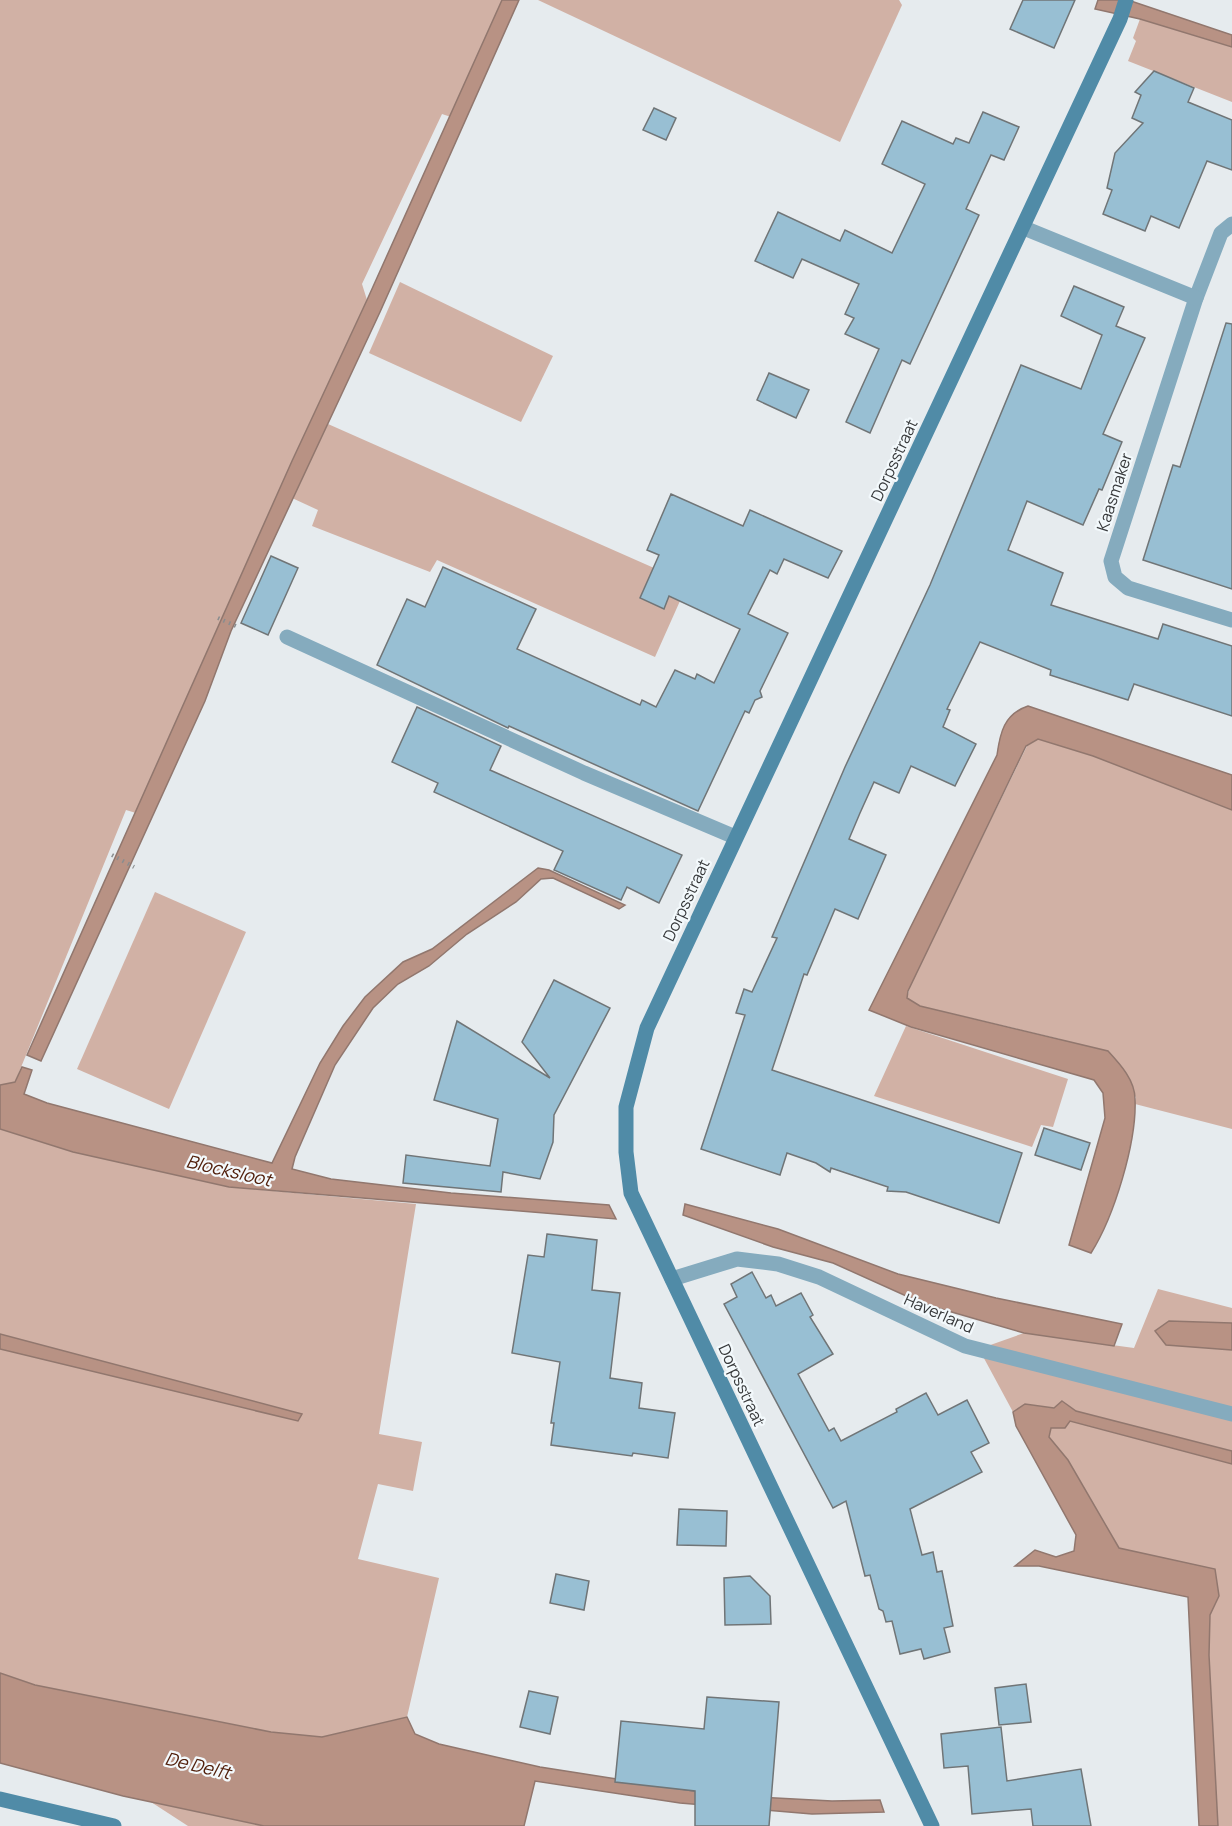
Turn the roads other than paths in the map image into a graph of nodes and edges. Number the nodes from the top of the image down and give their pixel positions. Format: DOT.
graph roads {
  1 [pos="1126,0"];
  2 [pos="1232,224"];
  3 [pos="1024,228"];
  4 [pos="1196,298"];
  5 [pos="1232,620"];
  6 [pos="287,637"];
  7 [pos="735,837"];
  8 [pos="672,1279"];
  9 [pos="1232,1414"];
  10 [pos="0,1799"];
  11 [pos="114,1826"];
  12 [pos="932,1826"];
  1 -- 3 [label="street, Dorpsstraat"];
  2 -- 4 [label="street, Kaasmaker"];
  3 -- 4 [label="street"];
  3 -- 7 [label="street, Dorpsstraat"];
  4 -- 5 [label="street, Kaasmaker"];
  6 -- 7 [label="street"];
  7 -- 8 [label="street, Dorpsstraat"];
  8 -- 9 [label="street, Haverland"];
  8 -- 12 [label="street, Dorpsstraat"];
  10 -- 11 [label="street"];
}
